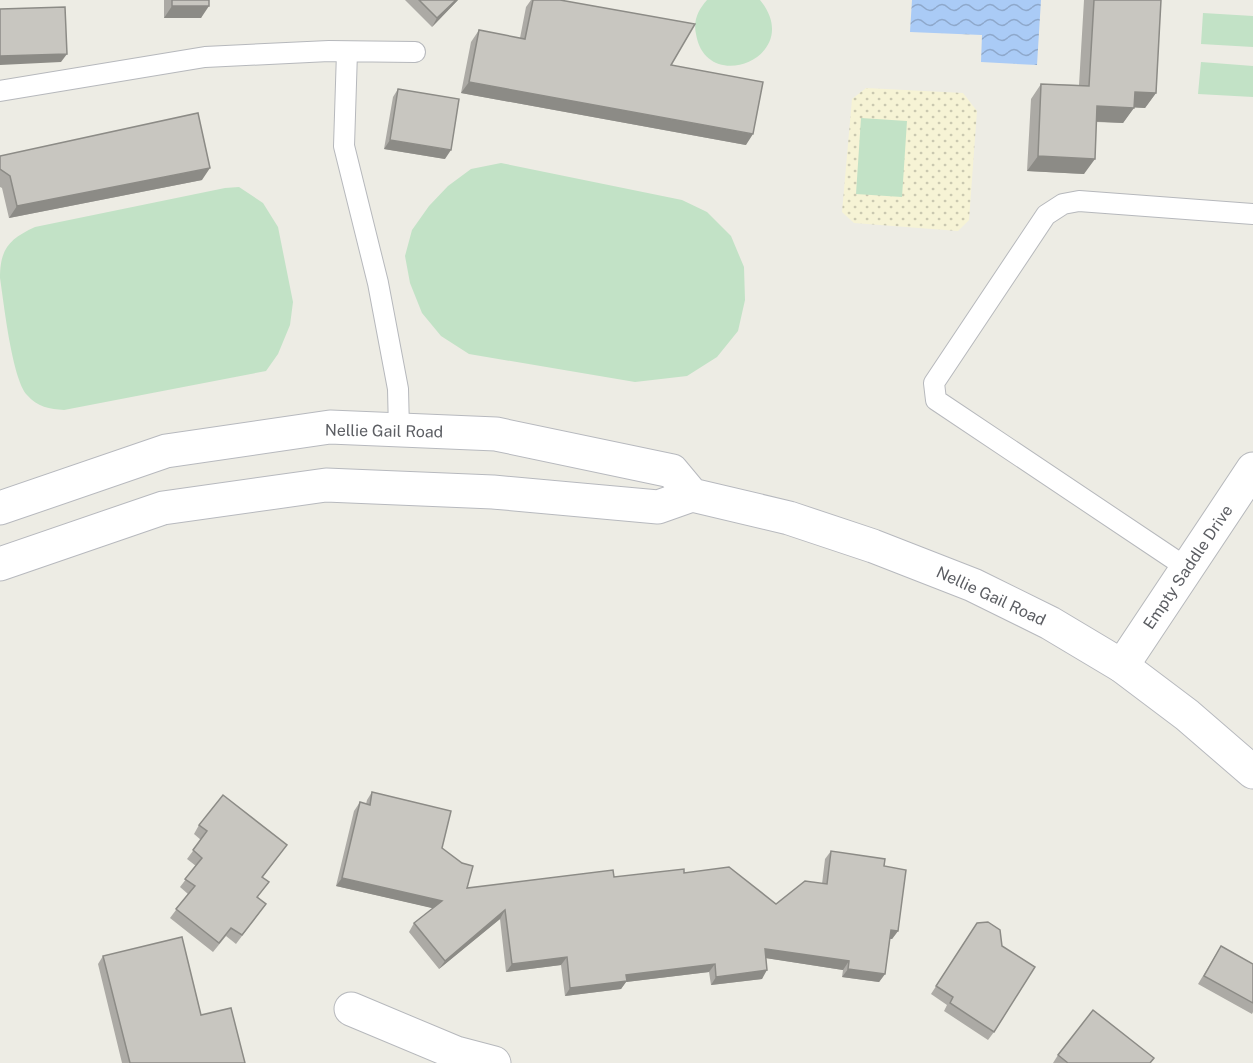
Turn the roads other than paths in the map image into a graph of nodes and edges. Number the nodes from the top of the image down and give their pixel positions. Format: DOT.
graph roads {
  1 [pos="347,52"];
  2 [pos="415,52"];
  3 [pos="0,91"];
  4 [pos="1253,214"];
  5 [pos="399,430"];
  6 [pos="1253,469"];
  7 [pos="692,495"];
  8 [pos="0,508"];
  9 [pos="1,561"];
  10 [pos="1187,568"];
  11 [pos="1122,666"];
  12 [pos="1253,772"];
  13 [pos="351,1009"];
  14 [pos="494,1063"];
  1 -- 2 [label="lane"];
  1 -- 3 [label="lane"];
  1 -- 5 [label="lane"];
  4 -- 10 [label="lane"];
  5 -- 7 [label="street, Nellie Gail Road"];
  5 -- 8 [label="street, Nellie Gail Road"];
  6 -- 10 [label="street, Empty Saddle Drive"];
  7 -- 9 [label="street"];
  7 -- 11 [label="street, Nellie Gail Road"];
  10 -- 11 [label="street, Empty Saddle Drive"];
  11 -- 12 [label="street, Nellie Gail Road"];
  13 -- 14 [label="street"];
}
